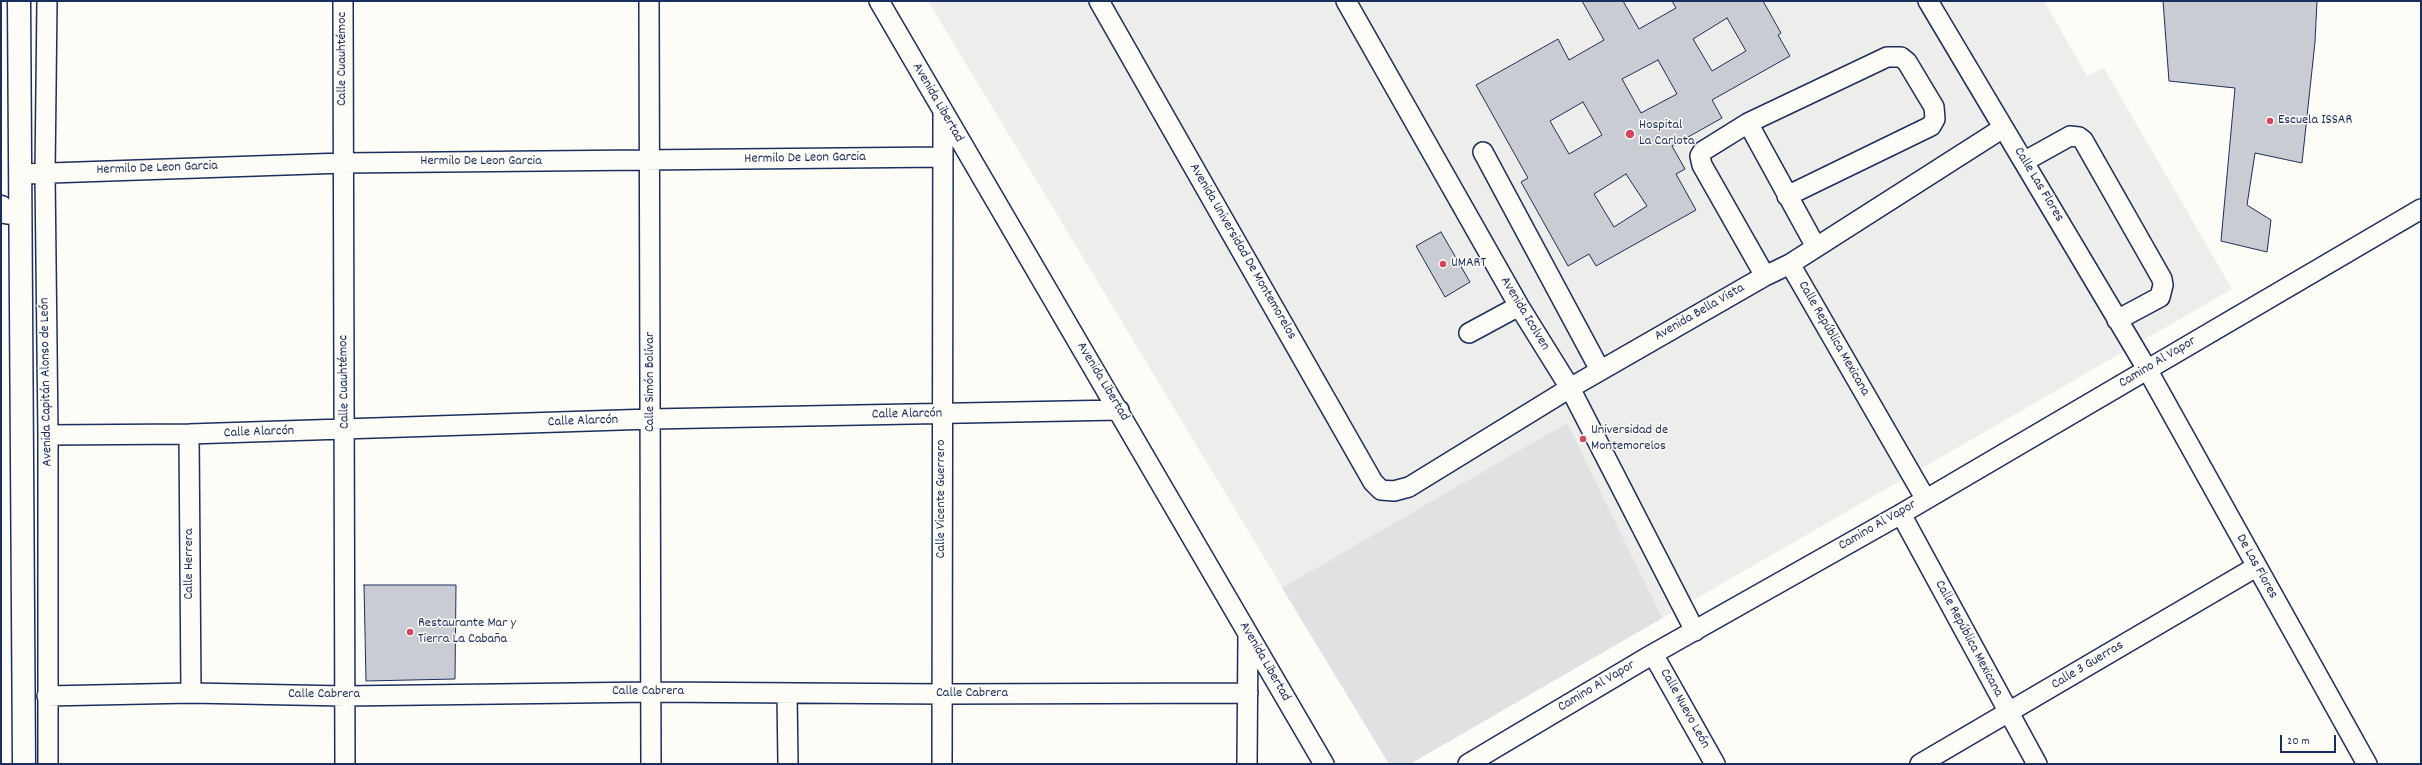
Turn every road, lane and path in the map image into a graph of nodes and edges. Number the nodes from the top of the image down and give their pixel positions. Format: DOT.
graph roads {
  1 [pos="11,1"];
  2 [pos="19,1"];
  3 [pos="47,1"];
  4 [pos="343,1"];
  5 [pos="649,1"];
  6 [pos="878,1"];
  7 [pos="1099,1"];
  8 [pos="1346,1"];
  9 [pos="1928,1"];
  10 [pos="19,42"];
  11 [pos="943,114"];
  12 [pos="1748,123"];
  13 [pos="2003,128"];
  14 [pos="1483,152"];
  15 [pos="942,157"];
  16 [pos="649,161"];
  17 [pos="2024,161"];
  18 [pos="343,163"];
  19 [pos="21,174"];
  20 [pos="44,174"];
  21 [pos="1787,196"];
  22 [pos="2421,209"];
  23 [pos="11,211"];
  24 [pos="1816,247"];
  25 [pos="1790,264"];
  26 [pos="1765,276"];
  27 [pos="1519,306"];
  28 [pos="2118,320"];
  29 [pos="1469,333"];
  30 [pos="1600,370"];
  31 [pos="2147,370"];
  32 [pos="1570,388"];
  33 [pos="1119,410"];
  34 [pos="942,415"];
  35 [pos="651,419"];
  36 [pos="346,430"];
  37 [pos="188,434"];
  38 [pos="48,435"];
  39 [pos="1394,491"];
  40 [pos="1925,498"];
  41 [pos="1901,514"];
  42 [pos="2256,567"];
  43 [pos="1695,631"];
  44 [pos="1248,635"];
  45 [pos="1653,654"];
  46 [pos="651,692"];
  47 [pos="787,693"];
  48 [pos="1248,693"];
  49 [pos="191,694"];
  50 [pos="944,694"];
  51 [pos="48,696"];
  52 [pos="345,696"];
  53 [pos="2009,713"];
  54 [pos="24,764"];
  55 [pos="48,764"];
  56 [pos="346,764"];
  57 [pos="651,764"];
  58 [pos="788,764"];
  59 [pos="942,764"];
  60 [pos="1248,764"];
  61 [pos="1324,764"];
  62 [pos="1468,764"];
  63 [pos="1715,764"];
  64 [pos="1920,764"];
  65 [pos="2037,764"];
  66 [pos="2366,764"];
  1 -- 10 [label="main road"];
  2 -- 10 [label="main road, Avenida Capitán Alonso de León"];
  3 -- 20 [label="street, Avenida Capitán Alonso de León"];
  4 -- 18 [label="street, Calle Cuauhtémoc"];
  5 -- 16 [label="street, Calle Simón Bolívar"];
  6 -- 11 [label="street, Avenida Libertad"];
  7 -- 39 [label="street, Avenida Universidad De Montemorelos"];
  8 -- 27 [label="street, Avenida Icolven"];
  9 -- 13 [label="street, Calle Las Flores"];
  10 -- 19 [label="main road, Avenida Capitán Alonso de León"];
  11 -- 15 [label="street, Calle Vicente Guerrero"];
  11 -- 33 [label="street, Avenida Libertad"];
  12 -- 21 [label="street"];
  12 -- 21 [label="street"];
  12 -- 26 [label="street"];
  13 -- 17 [label="street, Calle Las Flores"];
  13 -- 24 [label="street, Avenida Bella Vista"];
  14 -- 30 [label="street"];
  15 -- 16 [label="street, Hermilo De Leon Garcia"];
  15 -- 34 [label="street, Calle Vicente Guerrero"];
  16 -- 18 [label="street, Hermilo De Leon Garcia"];
  16 -- 35 [label="street, Calle Simón Bolívar"];
  17 -- 28 [label="street, Calle Las Flores"];
  17 -- 28 [label="street"];
  18 -- 20 [label="street, Hermilo De Leon Garcia"];
  18 -- 36 [label="street, Calle Cuauhtémoc"];
  19 -- 20 [label="street, Hermilo De Leon Garcia"];
  19 -- 23 [label="main road, Avenida Capitán Alonso de León"];
  20 -- 38 [label="street, Avenida Capitán Alonso de León"];
  21 -- 24 [label="street"];
  22 -- 31 [label="street, Camino Al Vapor"];
  23 -- 54 [label="main road, Avenida Capitán Alonso de León"];
  24 -- 25 [label="street, Avenida Bella Vista"];
  25 -- 26 [label="street, Avenida Bella Vista"];
  25 -- 40 [label="street, Calle República Mexicana"];
  26 -- 30 [label="street, Avenida Bella Vista"];
  27 -- 29 [label="street"];
  27 -- 32 [label="street, Avenida Icolven"];
  28 -- 31 [label="street, Calle Las Flores"];
  30 -- 32 [label="street, Avenida Bella Vista"];
  31 -- 40 [label="street, Camino Al Vapor"];
  31 -- 42 [label="street, De Las Flores"];
  32 -- 39 [label="street, Avenida Bella Vista"];
  32 -- 43 [label="street, Avenida Icolven"];
  33 -- 34 [label="street, Calle Alarcón"];
  33 -- 44 [label="street, Avenida Libertad"];
  34 -- 35 [label="street, Calle Alarcón"];
  34 -- 50 [label="street, Calle Vicente Guerrero"];
  35 -- 36 [label="street, Calle Alarcón"];
  35 -- 46 [label="street, Calle Simón Bolívar"];
  36 -- 37 [label="street, Calle Alarcón"];
  36 -- 52 [label="street, Calle Cuauhtémoc"];
  37 -- 38 [label="street, Calle Alarcón"];
  37 -- 49 [label="street, Calle Herrera"];
  38 -- 51 [label="street, Avenida Capitán Alonso de León"];
  40 -- 41 [label="street, Camino Al Vapor"];
  41 -- 43 [label="street, Camino Al Vapor"];
  41 -- 53 [label="street, Calle República Mexicana"];
  42 -- 53 [label="street, Calle 3 Guerras"];
  42 -- 66 [label="street, De Las Flores"];
  43 -- 45 [label="street, Camino Al Vapor"];
  44 -- 48 [label="street"];
  44 -- 61 [label="street, Avenida Libertad"];
  45 -- 62 [label="street, Camino Al Vapor"];
  45 -- 63 [label="street, Calle Nuevo León"];
  46 -- 47 [label="street, Calle Cabrera"];
  46 -- 52 [label="street, Calle Cabrera"];
  46 -- 57 [label="street, Calle Simón Bolívar"];
  47 -- 50 [label="street, Calle Cabrera"];
  47 -- 58 [label="street"];
  48 -- 50 [label="street, Calle Cabrera"];
  48 -- 60 [label="street"];
  49 -- 51 [label="street, Calle Cabrera"];
  49 -- 52 [label="street, Calle Cabrera"];
  50 -- 59 [label="street, Calle Vicente Guerrero"];
  51 -- 55 [label="street, Avenida Capitán Alonso de León"];
  52 -- 56 [label="street, Calle Cuauhtémoc"];
  53 -- 64 [label="street, Calle 3 Guerras"];
  53 -- 65 [label="street, Calle República Mexicana"];
}
